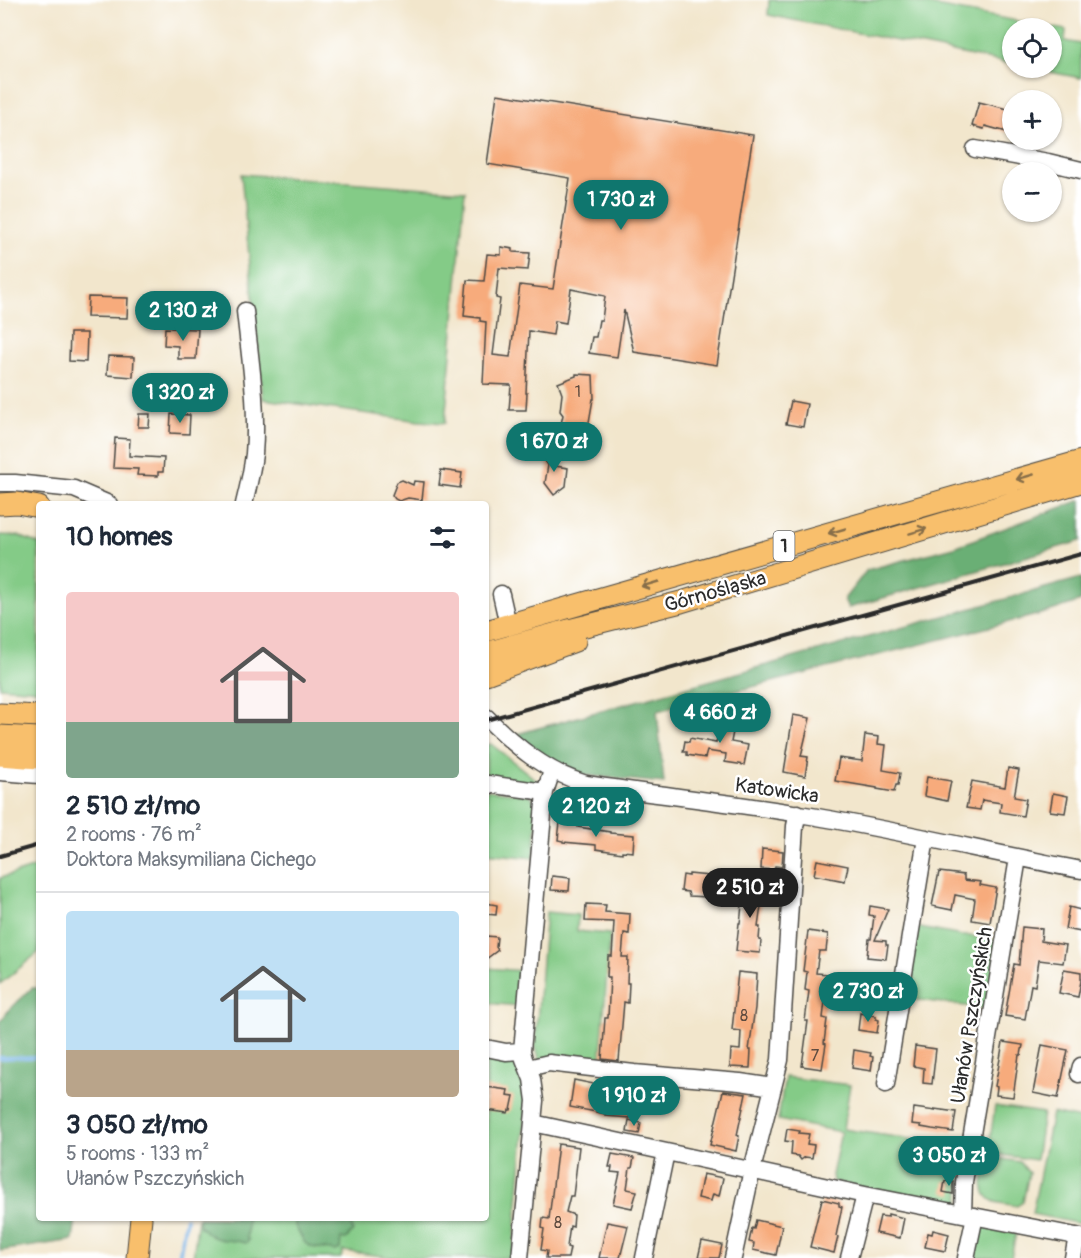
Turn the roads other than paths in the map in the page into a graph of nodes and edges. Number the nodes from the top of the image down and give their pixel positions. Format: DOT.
graph roads {
  1 [pos="975,149"];
  2 [pos="1081,170"];
  3 [pos="245,311"];
  4 [pos="1081,461"];
  5 [pos="1081,482"];
  6 [pos="0,483"];
  7 [pos="102,501"];
  8 [pos="245,501"];
  9 [pos="0,504"];
  10 [pos="36,506"];
  11 [pos="501,594"];
  12 [pos="681,602"];
  13 [pos="508,625"];
  14 [pos="489,630"];
  15 [pos="489,652"];
  16 [pos="489,673"];
  17 [pos="6,713"];
  18 [pos="36,716"];
  19 [pos="489,720"];
  20 [pos="0,736"];
  21 [pos="36,738"];
  22 [pos="0,755"];
  23 [pos="36,758"];
  24 [pos="552,771"];
  25 [pos="0,772"];
  26 [pos="36,775"];
  27 [pos="489,784"];
  28 [pos="545,792"];
  29 [pos="798,813"];
  30 [pos="926,838"];
  31 [pos="1018,858"];
  32 [pos="1081,870"];
  33 [pos="489,1049"];
  34 [pos="525,1060"];
  35 [pos="886,1084"];
  36 [pos="773,1087"];
  37 [pos="533,1124"];
  38 [pos="666,1152"];
  39 [pos="752,1170"];
  40 [pos="865,1195"];
  41 [pos="969,1215"];
  42 [pos="141,1221"];
  43 [pos="1079,1237"];
  44 [pos="137,1258"];
  45 [pos="520,1258"];
  46 [pos="644,1258"];
  47 [pos="733,1258"];
  48 [pos="849,1258"];
  49 [pos="966,1258"];
  50 [pos="1073,1258"];
  1 -- 2 [label="street"];
  3 -- 8 [label="street"];
  4 -- 13 [label="main road, Górnośląska / 1, one-way"];
  12 -- 5 [label="main road, Górnośląska / 1, one-way"];
  6 -- 7 [label="street"];
  9 -- 10 [label="main road"];
  11 -- 13 [label="street"];
  12 -- 15 [label="main road, Górnośląska / 1"];
  12 -- 16 [label="main road"];
  13 -- 14 [label="main road, Górnośląska / 1"];
  17 -- 18 [label="main road"];
  19 -- 24 [label="street, Katowicka"];
  20 -- 21 [label="main road"];
  22 -- 23 [label="main road"];
  24 -- 28 [label="street"];
  24 -- 29 [label="street, Katowicka"];
  25 -- 26 [label="street"];
  27 -- 28 [label="street"];
  28 -- 34 [label="street"];
  29 -- 30 [label="street, Katowicka"];
  29 -- 36 [label="street"];
  30 -- 31 [label="street, Katowicka"];
  30 -- 35 [label="street"];
  31 -- 32 [label="street, Katowicka"];
  31 -- 41 [label="street, Ułanów Pszczyńskich"];
  33 -- 34 [label="street"];
  34 -- 36 [label="street"];
  34 -- 37 [label="street"];
  36 -- 39 [label="street"];
  37 -- 38 [label="street"];
  37 -- 45 [label="street"];
  38 -- 39 [label="street"];
  38 -- 46 [label="street"];
  39 -- 40 [label="street"];
  39 -- 47 [label="street"];
  40 -- 41 [label="street"];
  40 -- 48 [label="street"];
  41 -- 43 [label="street"];
  41 -- 49 [label="street, Ułanów Pszczyńskich"];
  42 -- 44 [label="main road"];
  43 -- 50 [label="street"];
}
